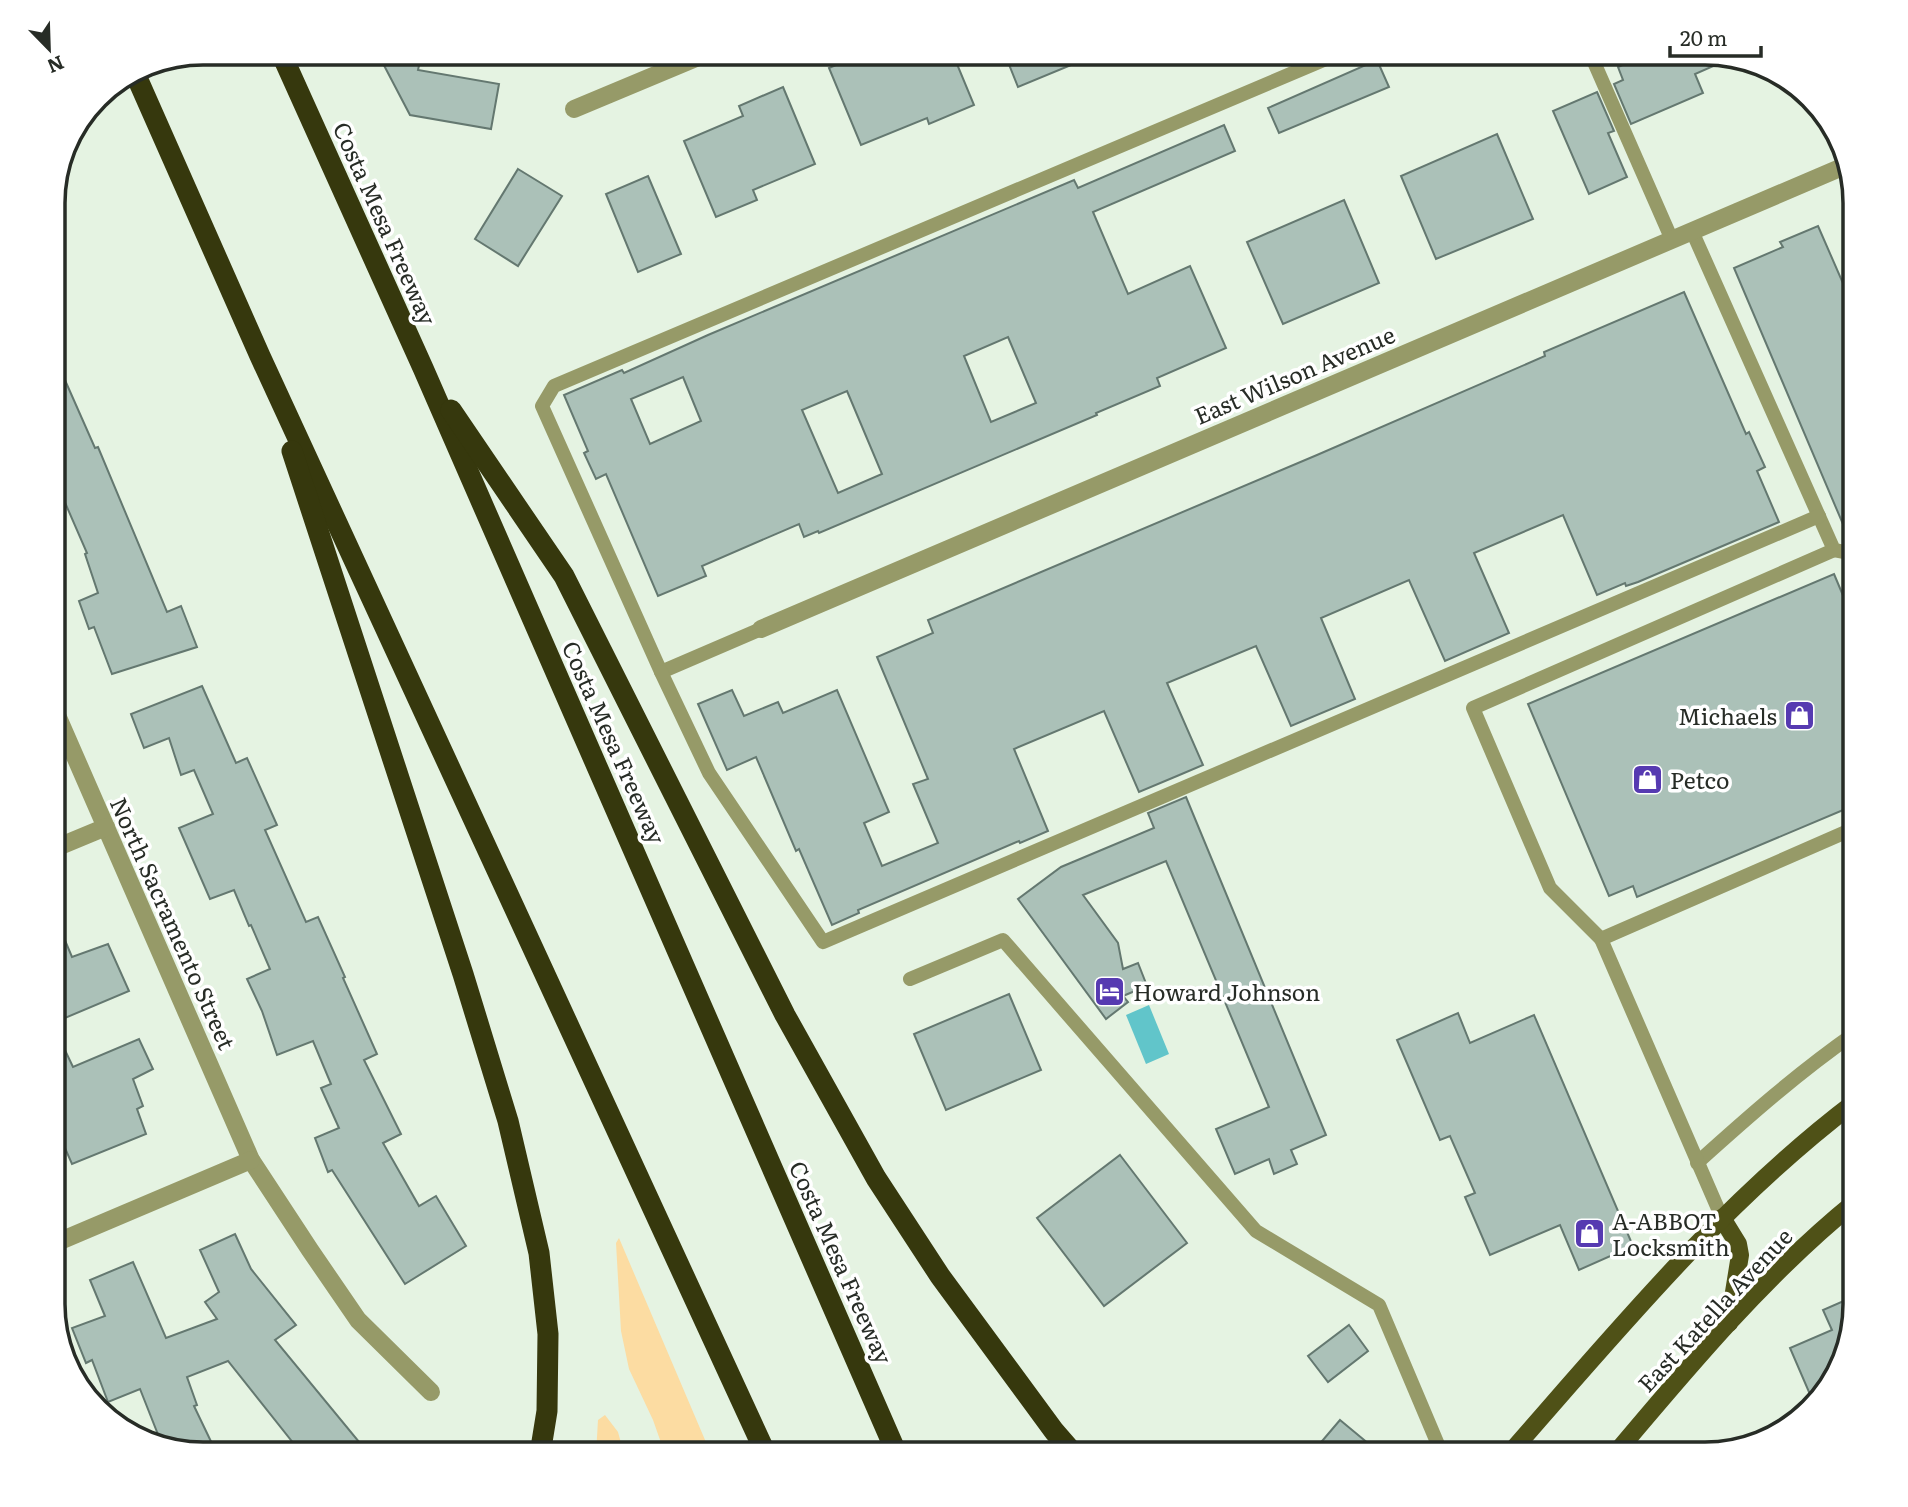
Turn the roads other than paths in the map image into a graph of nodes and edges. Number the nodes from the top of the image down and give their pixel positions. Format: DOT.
graph roads {
  1 [pos="287,65"];
  2 [pos="677,65"];
  3 [pos="1309,65"];
  4 [pos="1596,65"];
  5 [pos="138,81"];
  6 [pos="574,109"];
  7 [pos="1839,168"];
  8 [pos="1692,231"];
  9 [pos="1672,240"];
  10 [pos="261,356"];
  11 [pos="423,368"];
  12 [pos="1819,516"];
  13 [pos="1834,550"];
  14 [pos="1843,552"];
  15 [pos="761,629"];
  16 [pos="661,672"];
  17 [pos="65,733"];
  18 [pos="106,827"];
  19 [pos="1843,834"];
  20 [pos="65,844"];
  21 [pos="1601,939"];
  22 [pos="910,979"];
  23 [pos="1843,1042"];
  24 [pos="1843,1112"];
  25 [pos="251,1160"];
  26 [pos="1698,1163"];
  27 [pos="1843,1214"];
  28 [pos="1722,1218"];
  29 [pos="65,1239"];
  30 [pos="1729,1323"];
  31 [pos="431,1392"];
  32 [pos="542,1442"];
  33 [pos="760,1442"];
  34 [pos="892,1442"];
  35 [pos="1064,1442"];
  36 [pos="1437,1442"];
  37 [pos="1520,1442"];
  38 [pos="1625,1442"];
  1 -- 11 [label="highway, Costa Mesa Freeway"];
  2 -- 6 [label="street"];
  3 -- 16 [label="lane"];
  4 -- 9 [label="lane"];
  5 -- 10 [label="highway"];
  7 -- 8 [label="street, East Wilson Avenue"];
  8 -- 9 [label="street, East Wilson Avenue"];
  8 -- 12 [label="lane"];
  9 -- 15 [label="street, East Wilson Avenue"];
  10 -- 32 [label="highway"];
  10 -- 33 [label="highway"];
  11 -- 34 [label="highway, Costa Mesa Freeway"];
  11 -- 35 [label="highway"];
  12 -- 13 [label="lane"];
  12 -- 16 [label="lane"];
  13 -- 14 [label="lane"];
  13 -- 21 [label="lane"];
  15 -- 16 [label="lane"];
  17 -- 18 [label="street, North Sacramento Street"];
  18 -- 20 [label="street"];
  18 -- 25 [label="street, North Sacramento Street"];
  19 -- 21 [label="lane"];
  21 -- 26 [label="lane"];
  22 -- 36 [label="lane"];
  23 -- 26 [label="lane"];
  24 -- 28 [label="main road"];
  25 -- 29 [label="street"];
  25 -- 31 [label="street, North Sacramento Street"];
  26 -- 28 [label="lane"];
  27 -- 30 [label="main road, East Katella Avenue"];
  28 -- 30 [label="main road"];
  28 -- 37 [label="main road"];
  30 -- 38 [label="main road, East Katella Avenue"];
}
